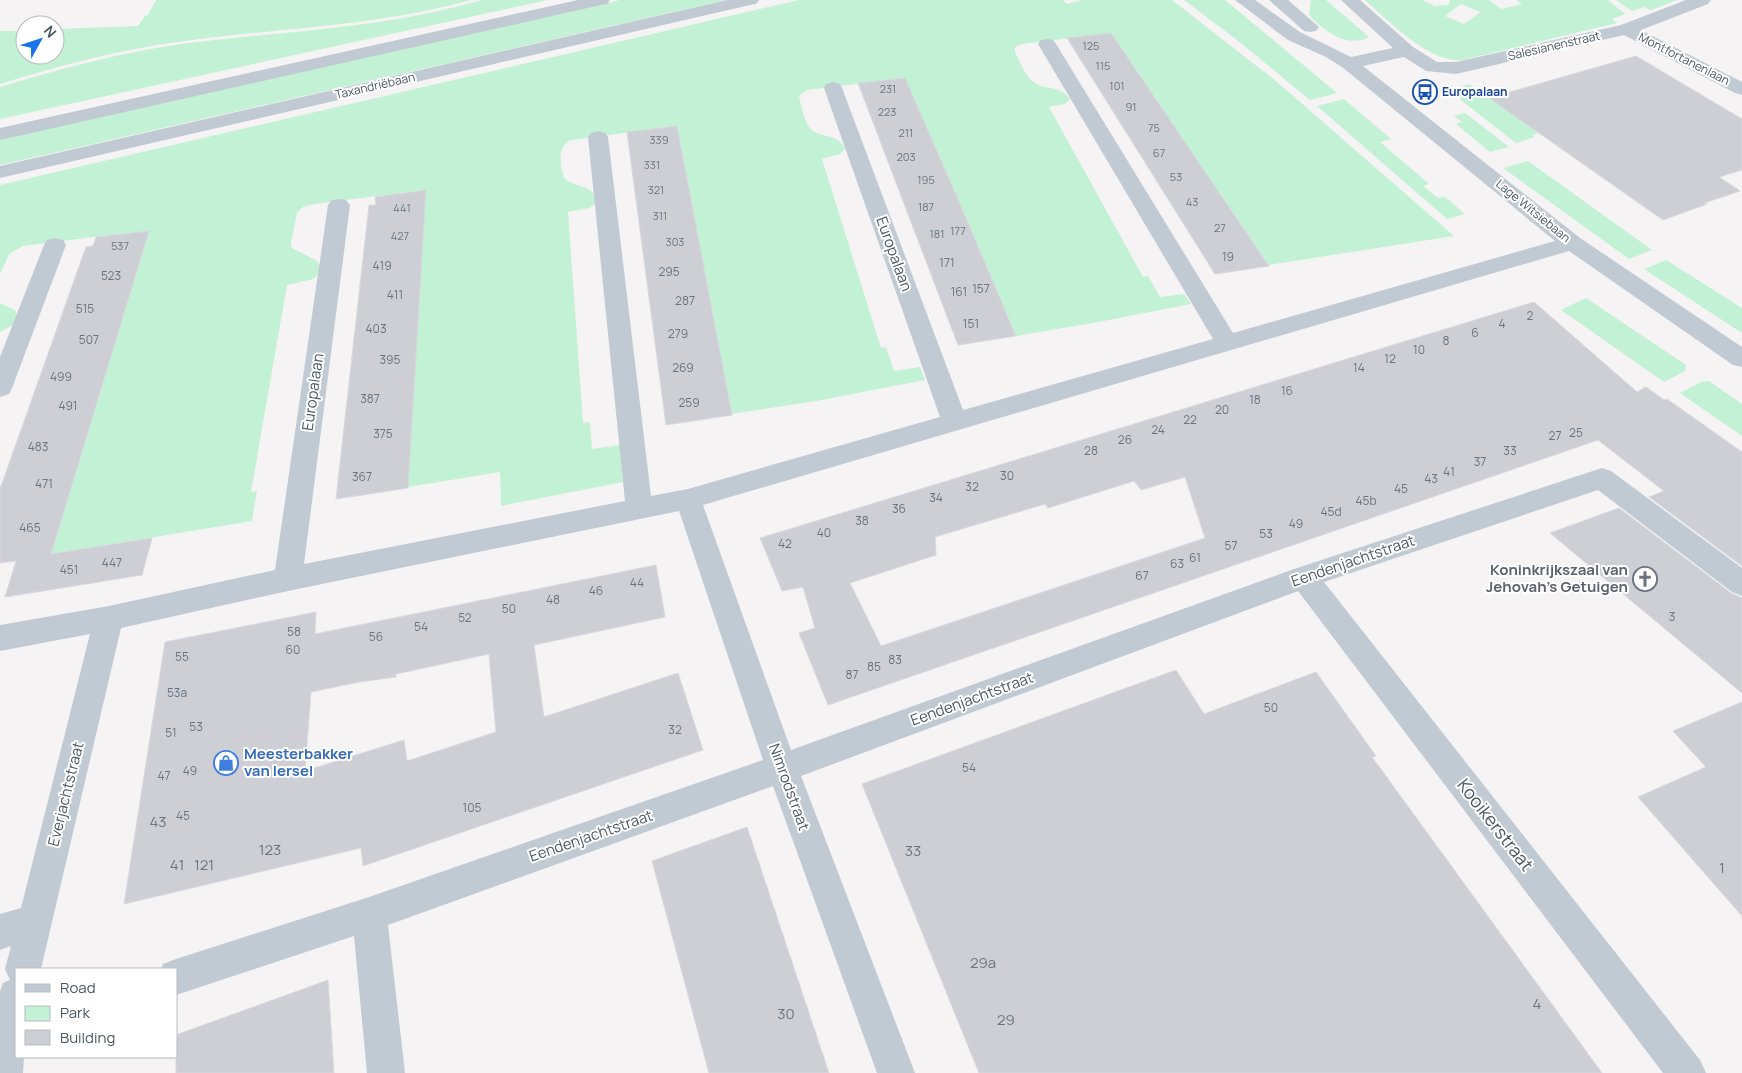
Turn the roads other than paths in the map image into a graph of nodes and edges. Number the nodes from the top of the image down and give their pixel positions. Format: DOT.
graph roads {
  1 [pos="601,0"];
  2 [pos="750,0"];
  3 [pos="1244,0"];
  4 [pos="1278,0"];
  5 [pos="1350,0"];
  6 [pos="1702,0"];
  7 [pos="1626,29"];
  8 [pos="1048,44"];
  9 [pos="1407,51"];
  10 [pos="1340,58"];
  11 [pos="833,88"];
  12 [pos="1742,89"];
  13 [pos="0,134"];
  14 [pos="598,137"];
  15 [pos="0,172"];
  16 [pos="339,205"];
  17 [pos="1572,243"];
  18 [pos="56,245"];
  19 [pos="1228,344"];
  20 [pos="1742,359"];
  21 [pos="0,388"];
  22 [pos="954,421"];
  23 [pos="688,499"];
  24 [pos="639,508"];
  25 [pos="1304,577"];
  26 [pos="288,579"];
  27 [pos="1742,584"];
  28 [pos="109,618"];
  29 [pos="0,638"];
  30 [pos="782,768"];
  31 [pos="369,914"];
  32 [pos="36,920"];
  33 [pos="0,932"];
  34 [pos="23,968"];
  35 [pos="178,976"];
  36 [pos="15,1004"];
  37 [pos="12,1030"];
  38 [pos="4,1073"];
  39 [pos="386,1073"];
  40 [pos="896,1073"];
  41 [pos="1687,1073"];
  1 -- 13 [label="street"];
  2 -- 15 [label="street, Taxandriëbaan"];
  3 -- 10 [label="street, Lage Witsiebaan"];
  4 -- 10 [label="street, Lage Witsiebaan"];
  5 -- 9 [label="street, Salesianenstraat"];
  6 -- 7 [label="street, Salesianenstraat"];
  7 -- 9 [label="street, Salesianenstraat"];
  7 -- 12 [label="street, Montfortanenlaan"];
  8 -- 19 [label="street"];
  9 -- 10 [label="street"];
  10 -- 17 [label="street, Lage Witsiebaan"];
  11 -- 22 [label="street, Europalaan"];
  14 -- 24 [label="street"];
  16 -- 26 [label="street, Europalaan"];
  17 -- 19 [label="street"];
  17 -- 20 [label="street, Lage Witsiebaan"];
  18 -- 21 [label="street"];
  19 -- 22 [label="street"];
  22 -- 23 [label="street"];
  23 -- 24 [label="street"];
  23 -- 30 [label="street, Nimrodstraat"];
  24 -- 26 [label="street"];
  25 -- 27 [label="street, Eendenjachtstraat"];
  25 -- 30 [label="street, Eendenjachtstraat"];
  25 -- 41 [label="street, Kooikerstraat"];
  26 -- 28 [label="street"];
  28 -- 29 [label="street"];
  28 -- 32 [label="street, Everjachtstraat"];
  30 -- 31 [label="street, Eendenjachtstraat"];
  30 -- 40 [label="street, Nimrodstraat"];
  31 -- 35 [label="street, Eendenjachtstraat"];
  31 -- 39 [label="street"];
  32 -- 33 [label="street"];
  32 -- 34 [label="street, Everjachtstraat"];
  36 -- 37 [label="street"];
  37 -- 38 [label="street"];
}
